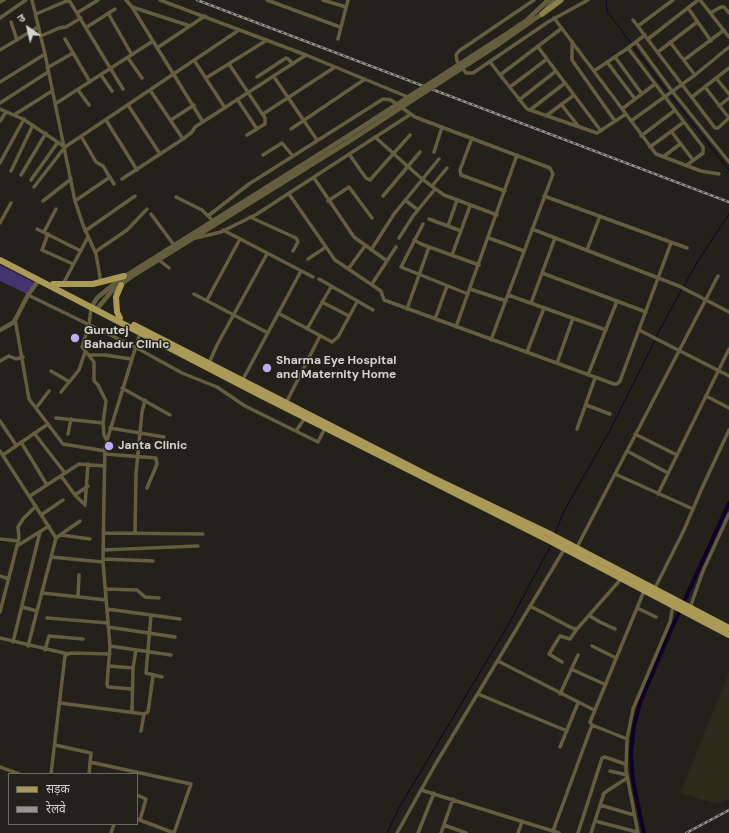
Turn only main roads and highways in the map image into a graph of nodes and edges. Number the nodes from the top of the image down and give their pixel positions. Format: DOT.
graph roads {
  1 [pos="561,0"];
  2 [pos="542,14"];
  3 [pos="0,260"];
  4 [pos="124,276"];
  5 [pos="42,281"];
  6 [pos="53,284"];
  7 [pos="121,285"];
  8 [pos="94,308"];
  9 [pos="120,318"];
  10 [pos="285,405"];
  11 [pos="549,537"];
  12 [pos="576,551"];
  13 [pos="653,592"];
  14 [pos="688,610"];
  15 [pos="729,628"];
  16 [pos="729,635"];
  1 -- 2 [label="main road"];
  3 -- 5 [label="main road"];
  4 -- 6 [label="main road"];
  5 -- 6 [label="main road"];
  5 -- 8 [label="main road"];
  6 -- 8 [label="main road"];
  7 -- 9 [label="main road"];
  8 -- 9 [label="main road"];
  8 -- 10 [label="main road"];
  9 -- 10 [label="main road"];
  10 -- 11 [label="main road"];
  10 -- 11 [label="main road"];
  11 -- 12 [label="main road"];
  12 -- 13 [label="main road"];
  12 -- 13 [label="main road"];
  13 -- 14 [label="main road"];
  14 -- 15 [label="main road"];
  14 -- 16 [label="main road"];
}
